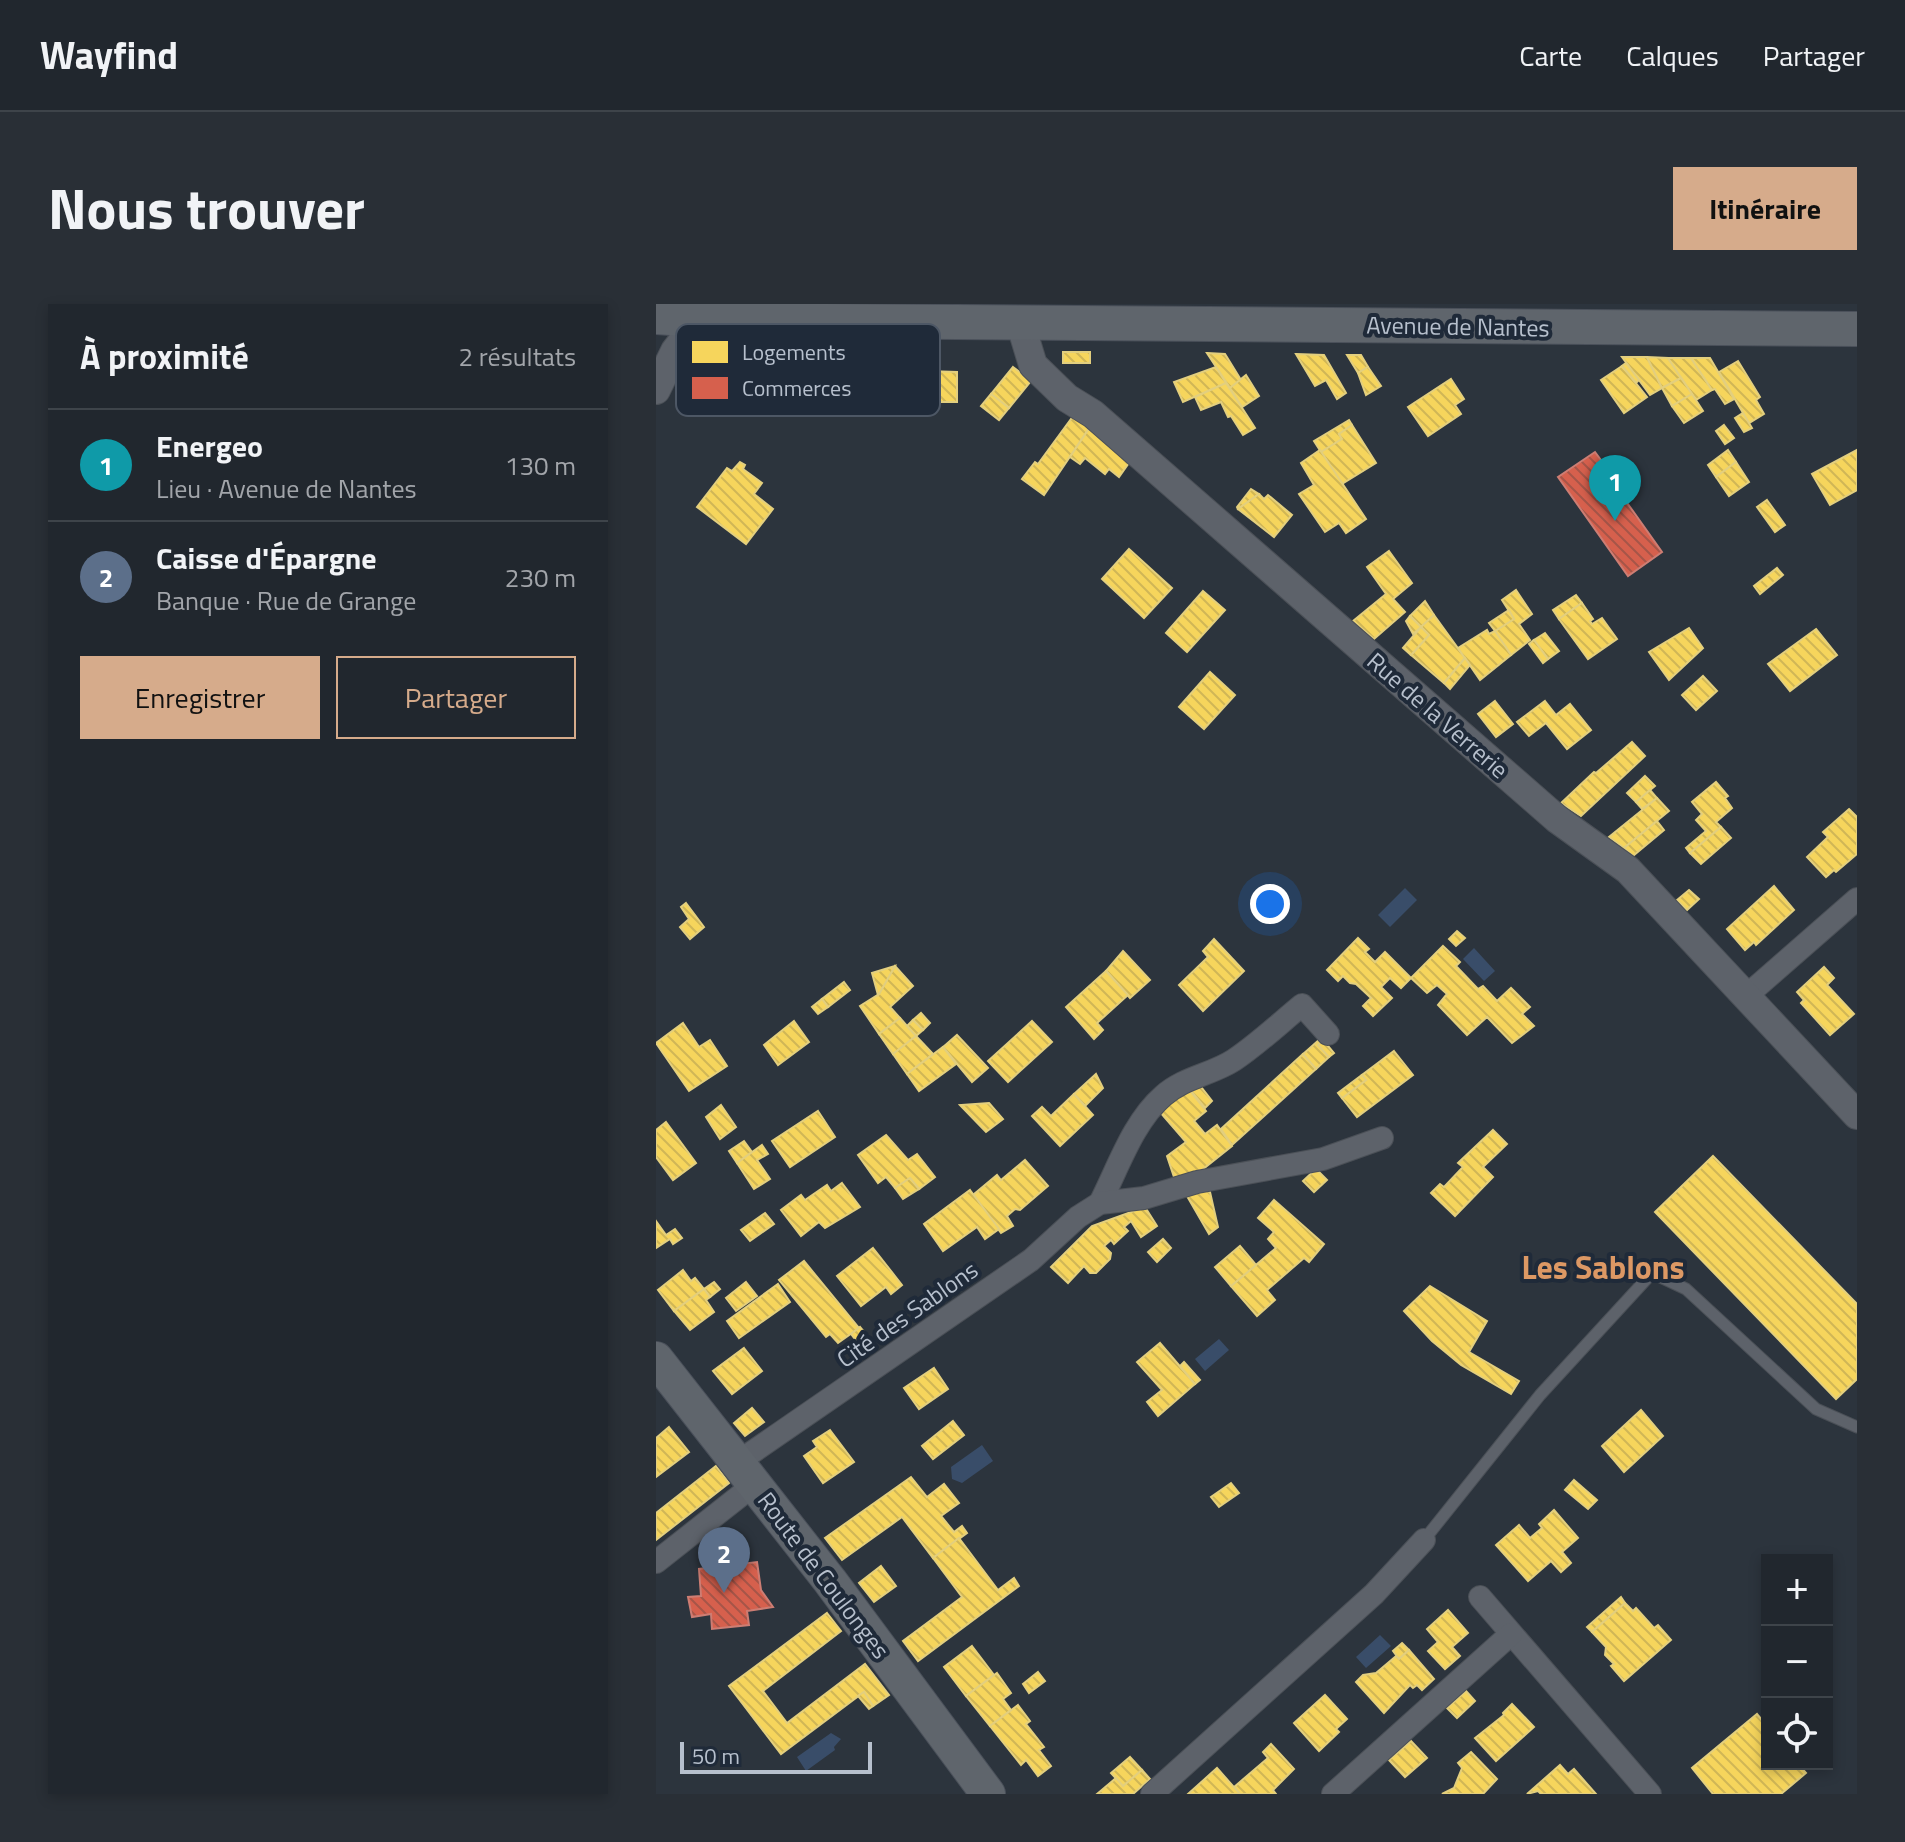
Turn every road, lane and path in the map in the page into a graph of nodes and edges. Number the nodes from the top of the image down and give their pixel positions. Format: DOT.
graph roads {
  1 [pos="671,320"];
  2 [pos="1020,322"];
  3 [pos="1857,329"];
  4 [pos="656,390"];
  5 [pos="1857,899"];
  6 [pos="1745,997"];
  7 [pos="1328,1034"];
  8 [pos="1857,1115"];
  9 [pos="1382,1138"];
  10 [pos="1100,1203"];
  11 [pos="656,1359"];
  12 [pos="1857,1427"];
  13 [pos="746,1473"];
  14 [pos="1424,1540"];
  15 [pos="656,1562"];
  16 [pos="1480,1597"];
  17 [pos="1511,1634"];
  18 [pos="988,1794"];
  19 [pos="1152,1794"];
  20 [pos="1333,1794"];
  21 [pos="1650,1794"];
  1 -- 2 [label="main road, Avenue de Nantes"];
  1 -- 4 [label="street"];
  2 -- 3 [label="main road, Avenue de Nantes"];
  2 -- 6 [label="street, Rue de la Verrerie"];
  5 -- 6 [label="street"];
  6 -- 8 [label="street, Rue de la Verrerie"];
  7 -- 10 [label="street, Cité des Sablons"];
  9 -- 10 [label="street, Cité des Sablons"];
  10 -- 13 [label="street, Cité des Sablons"];
  11 -- 13 [label="main road, Route de Coulonges"];
  12 -- 14 [label="lane"];
  13 -- 15 [label="street, Cité des Sablons"];
  13 -- 18 [label="main road, Route de Coulonges"];
  14 -- 19 [label="street"];
  16 -- 17 [label="street"];
  17 -- 20 [label="street"];
  17 -- 21 [label="street"];
}
